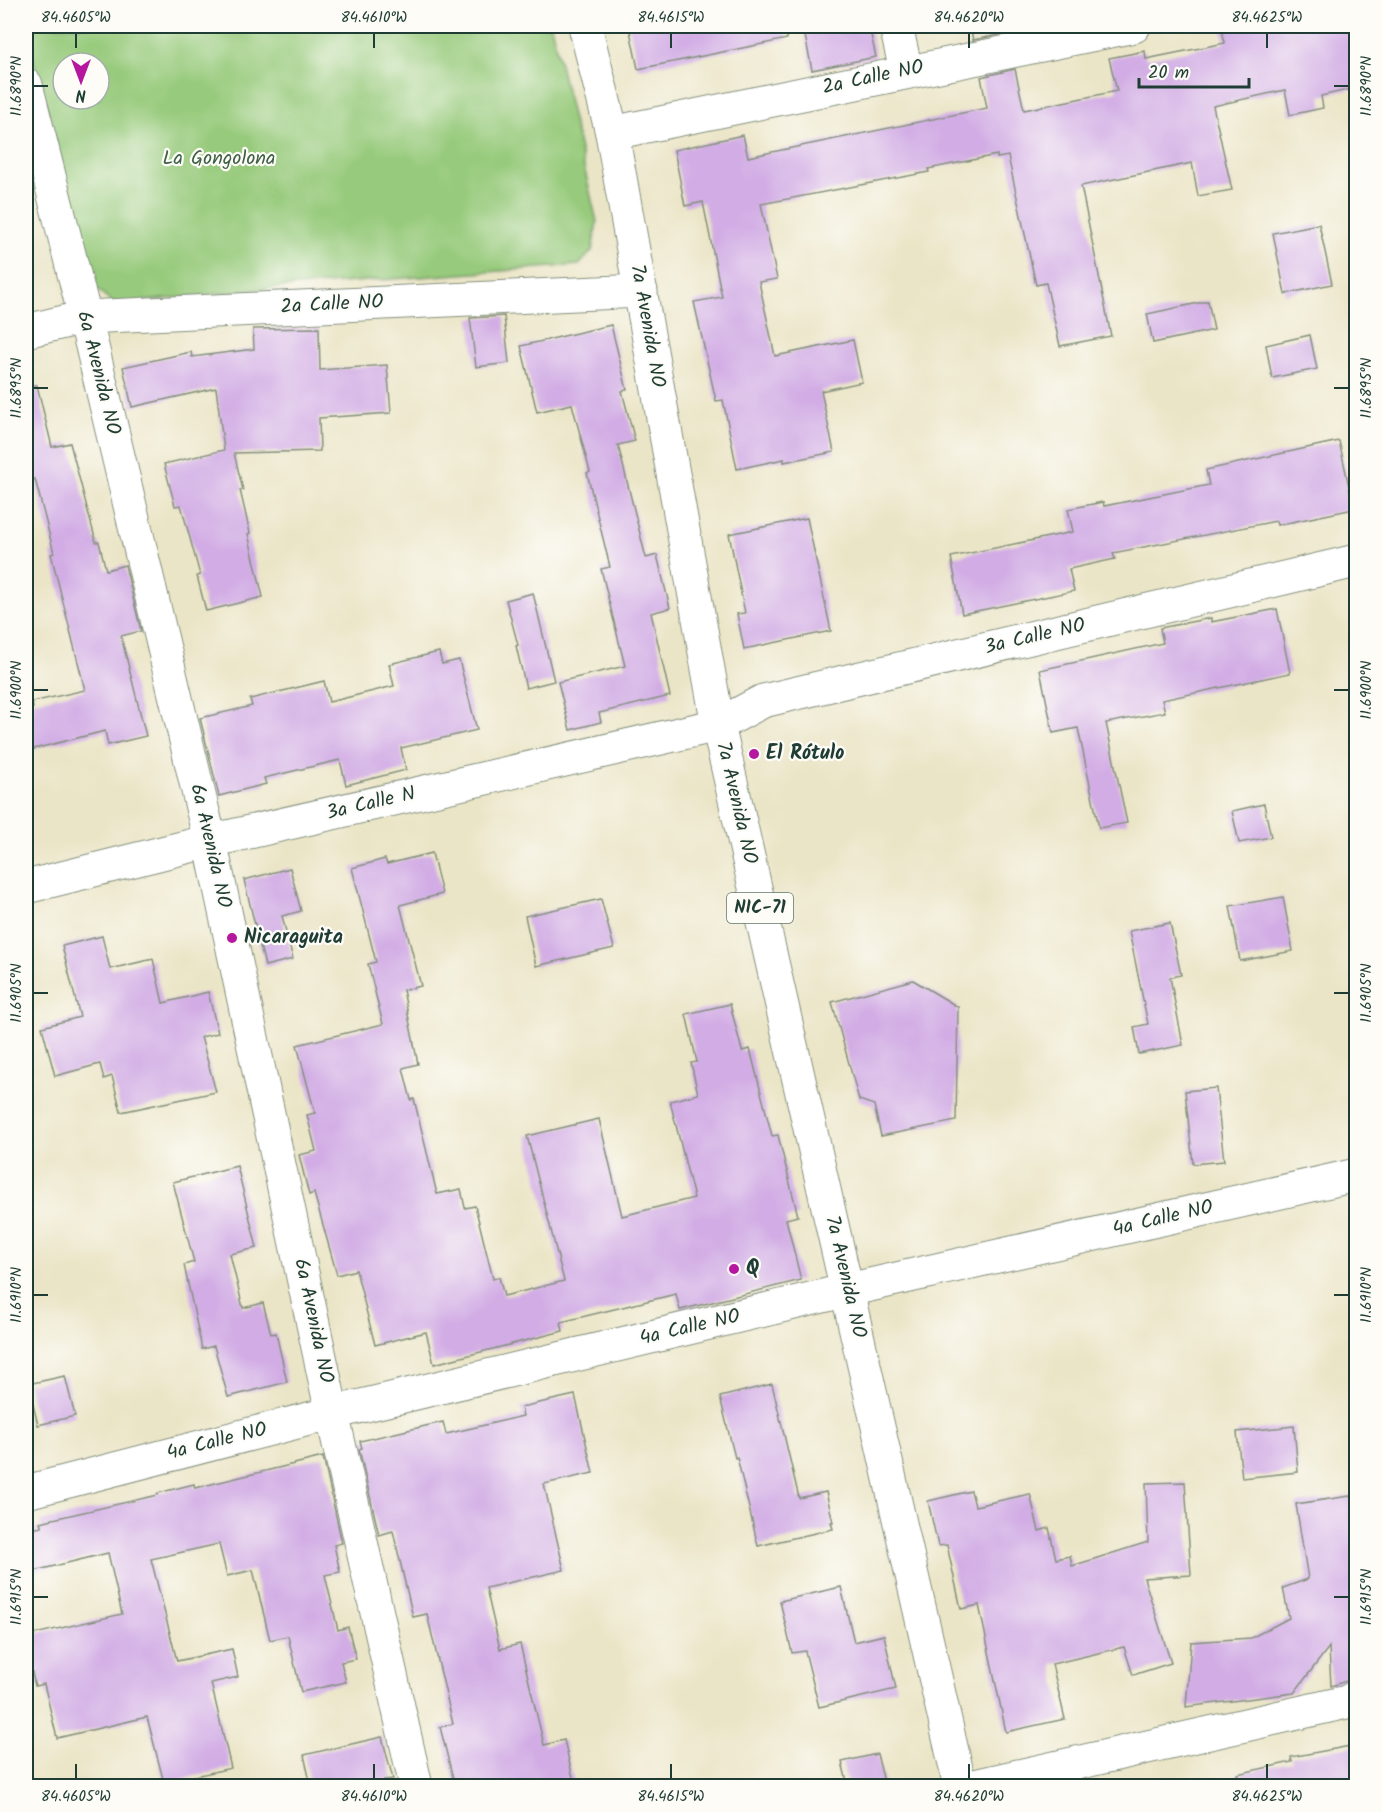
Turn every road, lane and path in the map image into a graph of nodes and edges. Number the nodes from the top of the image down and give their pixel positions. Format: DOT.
graph roads {
  1 [pos="585,26"];
  2 [pos="896,26"];
  3 [pos="1134,26"];
  4 [pos="906,71"];
  5 [pos="26,86"];
  6 [pos="612,133"];
  7 [pos="640,291"];
  8 [pos="85,317"];
  9 [pos="26,331"];
  10 [pos="1356,561"];
  11 [pos="718,725"];
  12 [pos="210,841"];
  13 [pos="26,887"];
  14 [pos="1356,1175"];
  15 [pos="848,1290"];
  16 [pos="332,1413"];
  17 [pos="26,1492"];
  18 [pos="1356,1696"];
  19 [pos="416,1786"];
  20 [pos="960,1786"];
  21 [pos="974,1786"];
  1 -- 6 [label="main road, 7a Avenida NO / NIC-71"];
  2 -- 4 [label="main road"];
  3 -- 4 [label="main road, 2a Calle NO"];
  4 -- 6 [label="main road, 2a Calle NO"];
  5 -- 8 [label="main road, 6a Avenida NO"];
  6 -- 7 [label="main road, 7a Avenida NO / NIC-71"];
  7 -- 8 [label="main road, 2a Calle NO"];
  7 -- 11 [label="main road, 7a Avenida NO / NIC-71"];
  8 -- 9 [label="main road, 2a Calle NO"];
  8 -- 12 [label="main road, 6a Avenida NO"];
  10 -- 11 [label="main road, 3a Calle NO"];
  11 -- 12 [label="main road, 3a Calle N"];
  11 -- 15 [label="main road, 7a Avenida NO / NIC-71"];
  12 -- 13 [label="main road, 3a Calle N"];
  12 -- 16 [label="main road, 6a Avenida NO"];
  14 -- 15 [label="main road, 4a Calle NO"];
  15 -- 16 [label="main road, 4a Calle NO"];
  15 -- 20 [label="main road, 7a Avenida NO / NIC-71"];
  16 -- 17 [label="main road, 4a Calle NO"];
  16 -- 19 [label="main road, 6a Avenida NO"];
  18 -- 21 [label="main road"];
}
